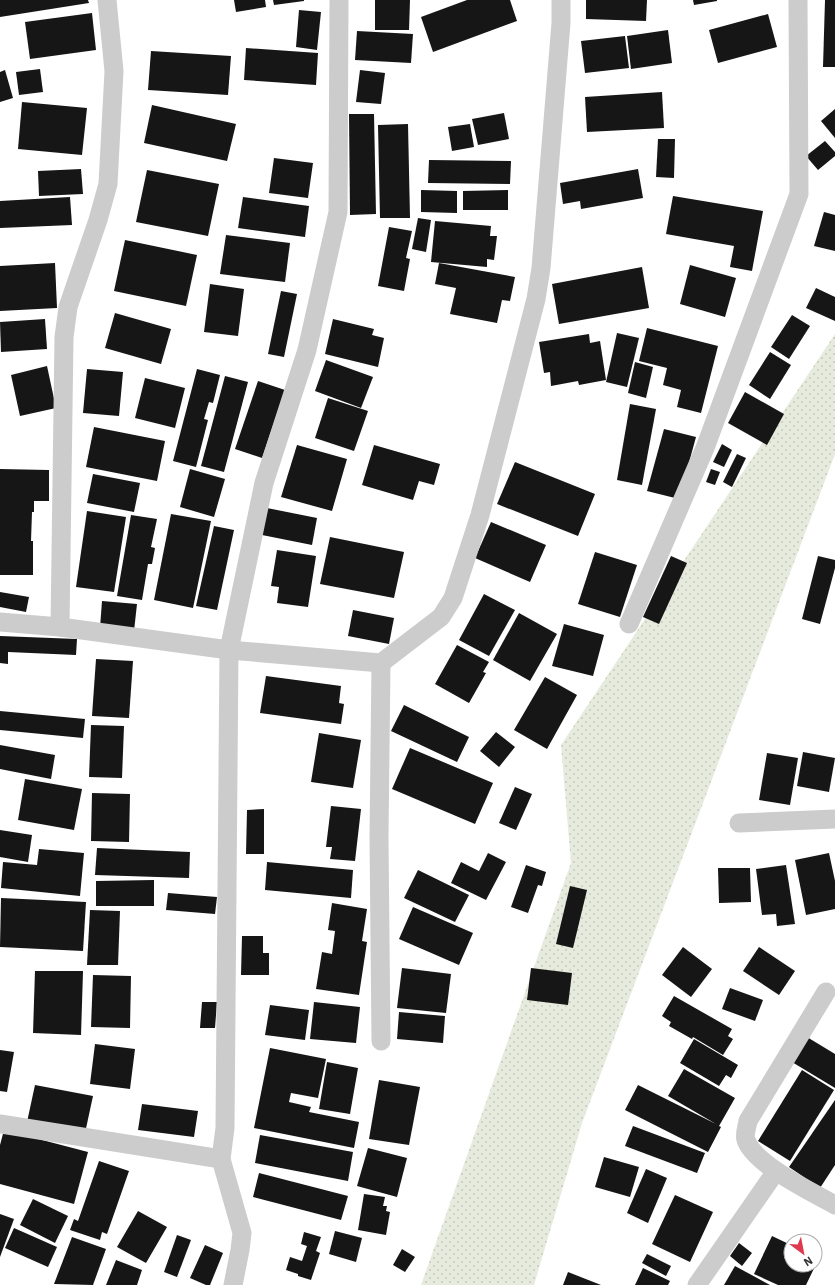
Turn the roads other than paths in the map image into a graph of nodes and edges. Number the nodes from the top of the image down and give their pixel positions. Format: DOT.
graph roads {
  1 [pos="107,0"];
  2 [pos="339,0"];
  3 [pos="562,0"];
  4 [pos="798,0"];
  5 [pos="0,622"];
  6 [pos="629,624"];
  7 [pos="60,627"];
  8 [pos="229,650"];
  9 [pos="381,663"];
  10 [pos="835,820"];
  11 [pos="739,823"];
  12 [pos="826,992"];
  13 [pos="382,1041"];
  14 [pos="0,1124"];
  15 [pos="221,1159"];
  16 [pos="776,1171"];
  17 [pos="835,1205"];
  18 [pos="233,1285"];
  19 [pos="697,1285"];
  1 -- 7 [label="street"];
  2 -- 8 [label="street"];
  3 -- 9 [label="street"];
  4 -- 6 [label="street"];
  5 -- 7 [label="street"];
  7 -- 8 [label="street"];
  8 -- 9 [label="street"];
  8 -- 15 [label="street"];
  9 -- 13 [label="street"];
  10 -- 11 [label="street"];
  12 -- 16 [label="street"];
  14 -- 15 [label="street"];
  15 -- 18 [label="street"];
  16 -- 17 [label="street"];
  16 -- 19 [label="street"];
}
